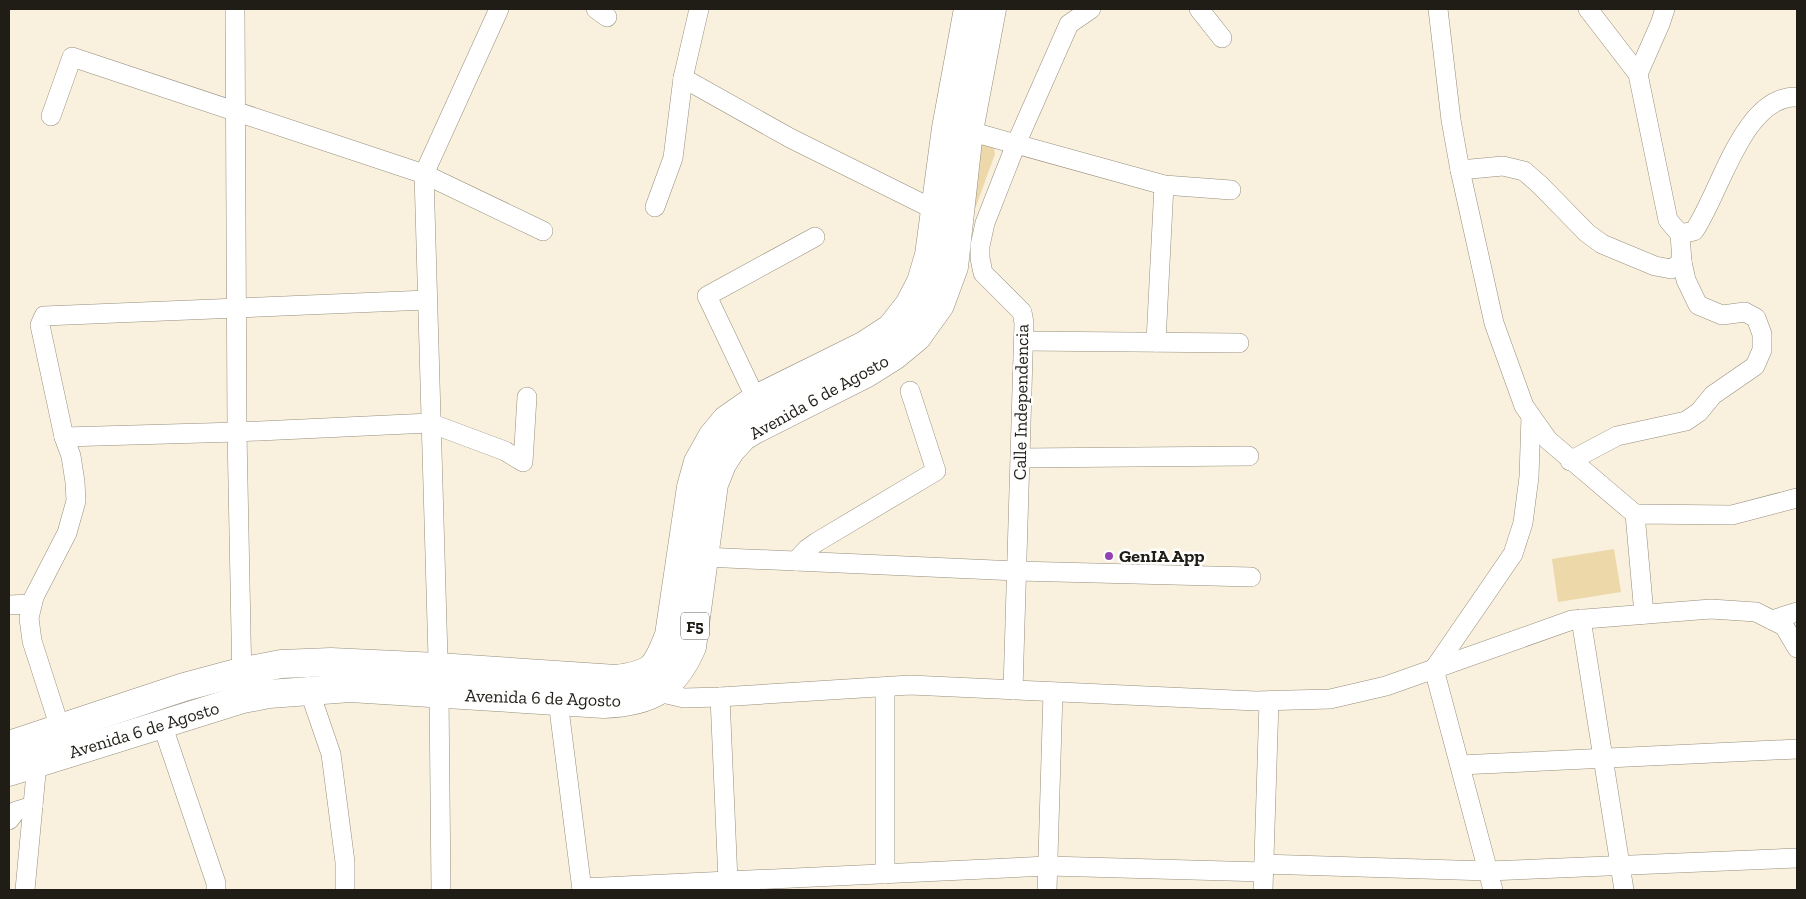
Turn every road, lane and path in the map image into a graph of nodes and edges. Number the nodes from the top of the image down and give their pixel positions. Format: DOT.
graph roads {
  1 [pos="235,9"];
  2 [pos="499,9"];
  3 [pos="699,9"];
  4 [pos="968,9"];
  5 [pos="992,9"];
  6 [pos="1091,9"];
  7 [pos="1199,9"];
  8 [pos="1438,9"];
  9 [pos="1588,9"];
  10 [pos="1664,9"];
  11 [pos="1222,38"];
  12 [pos="1638,74"];
  13 [pos="683,78"];
  14 [pos="1797,97"];
  15 [pos="235,112"];
  16 [pos="51,116"];
  17 [pos="958,130"];
  18 [pos="1016,144"];
  19 [pos="1460,170"];
  20 [pos="424,174"];
  21 [pos="1164,185"];
  22 [pos="1231,190"];
  23 [pos="655,208"];
  24 [pos="935,210"];
  25 [pos="543,230"];
  26 [pos="1680,234"];
  27 [pos="815,237"];
  28 [pos="1682,262"];
  29 [pos="427,300"];
  30 [pos="236,307"];
  31 [pos="1024,341"];
  32 [pos="1156,342"];
  33 [pos="1239,342"];
  34 [pos="882,349"];
  35 [pos="910,391"];
  36 [pos="527,397"];
  37 [pos="756,399"];
  38 [pos="1531,416"];
  39 [pos="430,423"];
  40 [pos="237,432"];
  41 [pos="64,437"];
  42 [pos="722,443"];
  43 [pos="1249,456"];
  44 [pos="1020,458"];
  45 [pos="1570,461"];
  46 [pos="1797,498"];
  47 [pos="1635,514"];
  48 [pos="704,556"];
  49 [pos="796,561"];
  50 [pos="1016,571"];
  51 [pos="1251,577"];
  52 [pos="32,604"];
  53 [pos="9,605"];
  54 [pos="1797,612"];
  55 [pos="1644,614"];
  56 [pos="1581,619"];
  57 [pos="1772,620"];
  58 [pos="1797,648"];
  59 [pos="657,662"];
  60 [pos="1434,669"];
  61 [pos="240,672"];
  62 [pos="438,680"];
  63 [pos="885,687"];
  64 [pos="309,690"];
  65 [pos="1013,690"];
  66 [pos="612,691"];
  67 [pos="658,692"];
  68 [pos="1053,692"];
  69 [pos="720,697"];
  70 [pos="244,699"];
  71 [pos="558,701"];
  72 [pos="1269,701"];
  73 [pos="162,724"];
  74 [pos="60,728"];
  75 [pos="9,745"];
  76 [pos="1797,749"];
  77 [pos="1602,759"];
  78 [pos="37,763"];
  79 [pos="1460,765"];
  80 [pos="9,772"];
  81 [pos="33,806"];
  82 [pos="9,820"];
  83 [pos="1797,858"];
  84 [pos="1620,865"];
  85 [pos="1048,866"];
  86 [pos="1488,871"];
  87 [pos="885,874"];
  88 [pos="1263,875"];
  89 [pos="728,881"];
  90 [pos="582,889"];
  91 [pos="25,890"];
  92 [pos="216,890"];
  93 [pos="344,890"];
  94 [pos="441,890"];
  95 [pos="1047,890"];
  96 [pos="1493,890"];
  97 [pos="1624,890"];
  1 -- 15 [label="street"];
  2 -- 20 [label="street"];
  3 -- 13 [label="street"];
  4 -- 17 [label="highway, Avenida 6 de Agosto / F5"];
  5 -- 17 [label="highway, Avenida 6 de Agosto / F5"];
  6 -- 18 [label="street, Calle Independencia"];
  7 -- 11 [label="street"];
  8 -- 19 [label="street"];
  9 -- 12 [label="street"];
  10 -- 12 [label="street"];
  12 -- 26 [label="street"];
  13 -- 23 [label="street"];
  13 -- 24 [label="street"];
  14 -- 26 [label="street"];
  15 -- 16 [label="street"];
  15 -- 20 [label="street"];
  15 -- 30 [label="street"];
  17 -- 18 [label="street"];
  17 -- 24 [label="highway, Avenida 6 de Agosto / F5"];
  17 -- 34 [label="highway, Avenida 6 de Agosto / F5"];
  18 -- 21 [label="street"];
  18 -- 31 [label="street, Calle Independencia"];
  19 -- 28 [label="street"];
  19 -- 38 [label="street"];
  20 -- 25 [label="street"];
  20 -- 29 [label="street"];
  21 -- 22 [label="street"];
  21 -- 32 [label="street"];
  24 -- 34 [label="highway, Avenida 6 de Agosto / F5"];
  26 -- 28 [label="street"];
  27 -- 37 [label="street"];
  28 -- 45 [label="street"];
  29 -- 30 [label="street"];
  29 -- 39 [label="street"];
  30 -- 40 [label="street"];
  30 -- 41 [label="street"];
  31 -- 32 [label="street"];
  31 -- 44 [label="street, Calle Independencia"];
  32 -- 33 [label="street"];
  34 -- 37 [label="highway, Avenida 6 de Agosto / F5"];
  34 -- 42 [label="highway, Avenida 6 de Agosto / F5"];
  35 -- 49 [label="street"];
  36 -- 39 [label="street"];
  37 -- 42 [label="highway, Avenida 6 de Agosto / F5"];
  38 -- 45 [label="street"];
  38 -- 60 [label="street"];
  39 -- 40 [label="street"];
  39 -- 62 [label="street"];
  40 -- 41 [label="street"];
  40 -- 61 [label="street"];
  41 -- 52 [label="street"];
  42 -- 48 [label="highway, Avenida 6 de Agosto / F5"];
  42 -- 59 [label="highway, Avenida 6 de Agosto / F5"];
  43 -- 44 [label="street"];
  44 -- 50 [label="street, Calle Independencia"];
  45 -- 47 [label="street"];
  46 -- 47 [label="street"];
  47 -- 55 [label="street"];
  48 -- 49 [label="street"];
  48 -- 67 [label="highway, Avenida 6 de Agosto / F5"];
  49 -- 50 [label="street"];
  50 -- 51 [label="street"];
  50 -- 65 [label="street, Calle Independencia"];
  52 -- 53 [label="street"];
  52 -- 74 [label="street"];
  54 -- 57 [label="street"];
  55 -- 56 [label="street"];
  55 -- 57 [label="street"];
  56 -- 60 [label="street"];
  56 -- 77 [label="street"];
  57 -- 58 [label="street"];
  59 -- 66 [label="highway, Avenida 6 de Agosto / F5"];
  59 -- 67 [label="highway"];
  60 -- 72 [label="street"];
  60 -- 79 [label="street"];
  61 -- 62 [label="highway, Avenida 6 de Agosto / F5"];
  61 -- 70 [label="street"];
  61 -- 74 [label="highway, Avenida 6 de Agosto / F5"];
  62 -- 64 [label="highway, Avenida 6 de Agosto / F5"];
  62 -- 66 [label="highway, Avenida 6 de Agosto / F5"];
  62 -- 71 [label="highway, Avenida 6 de Agosto / F5"];
  62 -- 94 [label="street"];
  63 -- 65 [label="street"];
  63 -- 69 [label="street"];
  63 -- 87 [label="street"];
  64 -- 70 [label="highway, Avenida 6 de Agosto / F5"];
  64 -- 93 [label="street"];
  65 -- 68 [label="street"];
  66 -- 67 [label="highway, Avenida 6 de Agosto / F5"];
  66 -- 71 [label="highway, Avenida 6 de Agosto / F5"];
  67 -- 69 [label="street"];
  68 -- 72 [label="street"];
  68 -- 85 [label="street"];
  69 -- 89 [label="street"];
  70 -- 73 [label="highway, Avenida 6 de Agosto / F5"];
  71 -- 90 [label="street"];
  72 -- 88 [label="street"];
  73 -- 78 [label="highway, Avenida 6 de Agosto / F5"];
  73 -- 92 [label="street"];
  74 -- 75 [label="highway, Avenida 6 de Agosto / F5"];
  76 -- 77 [label="street"];
  77 -- 79 [label="street"];
  77 -- 84 [label="street"];
  78 -- 80 [label="highway, Avenida 6 de Agosto / F5"];
  78 -- 81 [label="street"];
  79 -- 86 [label="street"];
  81 -- 82 [label="street"];
  81 -- 91 [label="street"];
  83 -- 84 [label="street"];
  84 -- 86 [label="street"];
  84 -- 97 [label="street"];
  85 -- 87 [label="street"];
  85 -- 88 [label="street"];
  85 -- 95 [label="street"];
  86 -- 88 [label="street"];
  86 -- 96 [label="street"];
  87 -- 89 [label="street"];
  89 -- 90 [label="street"];
}
